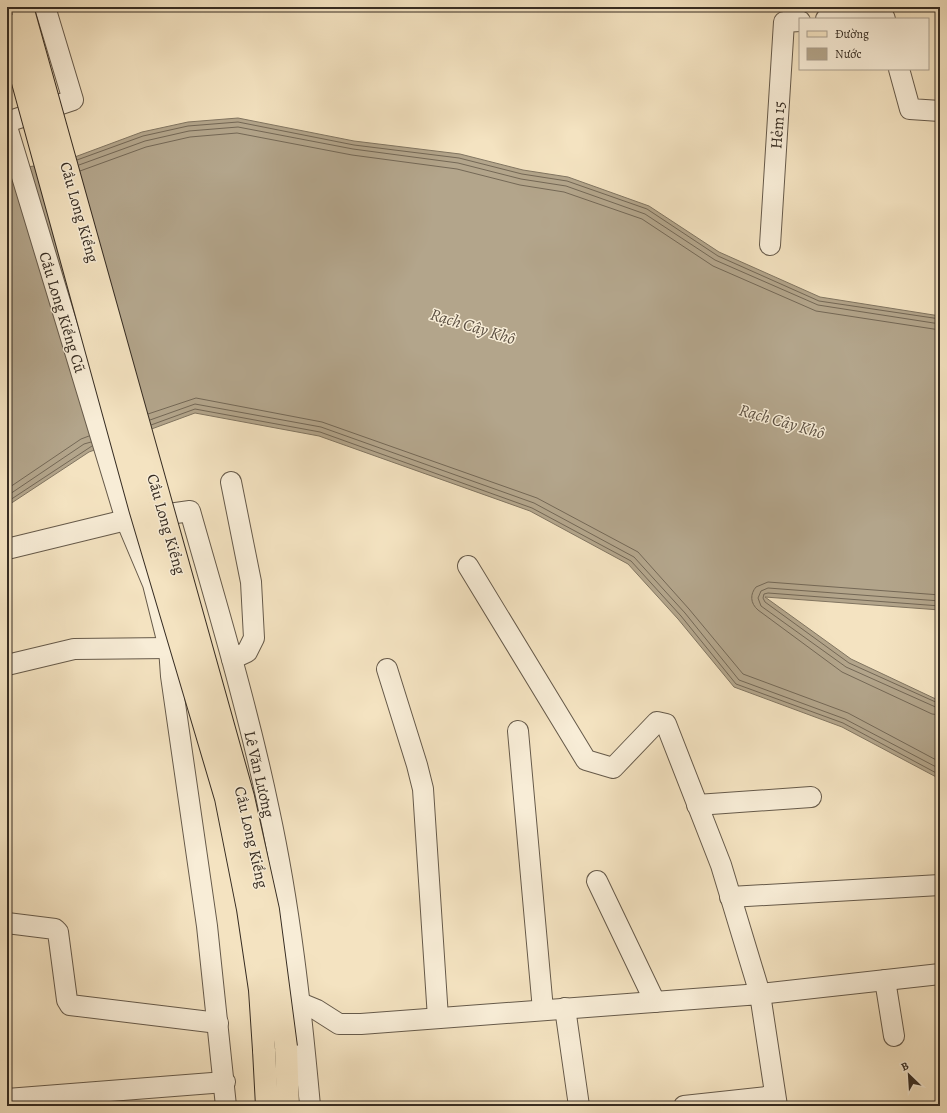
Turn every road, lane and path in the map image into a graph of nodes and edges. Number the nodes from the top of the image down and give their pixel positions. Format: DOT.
graph roads {
  1 [pos="22,7"];
  2 [pos="45,7"];
  3 [pos="884,14"];
  4 [pos="838,18"];
  5 [pos="799,21"];
  6 [pos="7,24"];
  7 [pos="899,70"];
  8 [pos="940,111"];
  9 [pos="7,122"];
  10 [pos="9,135"];
  11 [pos="770,245"];
  12 [pos="231,482"];
  13 [pos="126,520"];
  14 [pos="7,549"];
  15 [pos="468,566"];
  16 [pos="169,648"];
  17 [pos="232,659"];
  18 [pos="7,665"];
  19 [pos="387,669"];
  20 [pos="518,730"];
  21 [pos="812,797"];
  22 [pos="697,805"];
  23 [pos="597,881"];
  24 [pos="940,885"];
  25 [pos="730,897"];
  26 [pos="7,923"];
  27 [pos="940,974"];
  28 [pos="885,980"];
  29 [pos="760,994"];
  30 [pos="655,1002"];
  31 [pos="300,1003"];
  32 [pos="565,1008"];
  33 [pos="543,1010"];
  34 [pos="438,1018"];
  35 [pos="218,1023"];
  36 [pos="894,1036"];
  37 [pos="225,1082"];
  38 [pos="7,1099"];
  39 [pos="776,1101"];
  40 [pos="226,1106"];
  41 [pos="267,1106"];
  42 [pos="288,1106"];
  43 [pos="310,1106"];
  44 [pos="579,1106"];
  45 [pos="684,1106"];
  1 -- 42 [label="main road, Cầu Long Kiểng, bridge"];
  2 -- 9 [label="street"];
  3 -- 4 [label="street"];
  5 -- 11 [label="street, Hẻm 15"];
  6 -- 41 [label="main road, Cầu Long Kiểng, bridge"];
  7 -- 8 [label="street"];
  10 -- 13 [label="street, Cầu Long Kiểng Cũ"];
  12 -- 17 [label="street"];
  13 -- 14 [label="street"];
  13 -- 16 [label="street"];
  13 -- 17 [label="street, Lê Văn Lương"];
  15 -- 22 [label="street"];
  16 -- 18 [label="street"];
  16 -- 35 [label="street"];
  17 -- 31 [label="street, Lê Văn Lương"];
  19 -- 34 [label="street"];
  20 -- 33 [label="street"];
  21 -- 22 [label="street"];
  22 -- 25 [label="street"];
  23 -- 30 [label="street"];
  24 -- 25 [label="street"];
  25 -- 29 [label="street"];
  26 -- 35 [label="street"];
  27 -- 28 [label="street"];
  28 -- 29 [label="street"];
  28 -- 36 [label="street"];
  29 -- 30 [label="street"];
  29 -- 39 [label="street"];
  30 -- 32 [label="street"];
  31 -- 34 [label="street"];
  31 -- 43 [label="street, Lê Văn Lương"];
  32 -- 33 [label="street"];
  32 -- 44 [label="street"];
  33 -- 34 [label="street"];
  35 -- 37 [label="street"];
  37 -- 38 [label="street"];
  37 -- 40 [label="street"];
  39 -- 45 [label="street"];
}
